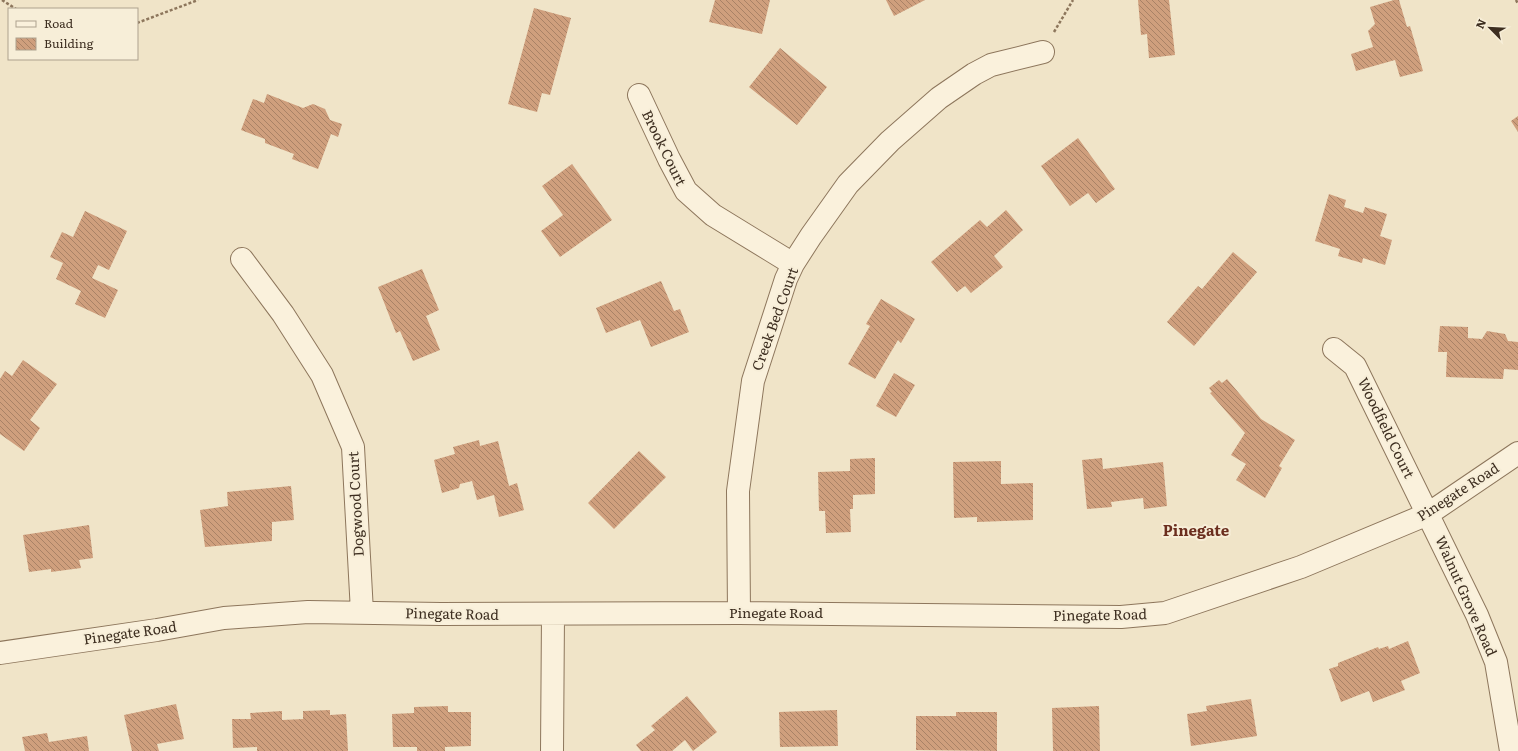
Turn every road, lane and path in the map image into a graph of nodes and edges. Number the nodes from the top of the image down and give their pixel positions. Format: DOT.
graph roads {
  1 [pos="2,0"];
  2 [pos="198,0"];
  3 [pos="1073,0"];
  4 [pos="1516,0"];
  5 [pos="1518,4"];
  6 [pos="14,8"];
  7 [pos="138,23"];
  8 [pos="1042,52"];
  9 [pos="639,95"];
  10 [pos="242,259"];
  11 [pos="794,264"];
  12 [pos="1334,349"];
  13 [pos="1518,453"];
  14 [pos="1428,514"];
  15 [pos="362,612"];
  16 [pos="739,613"];
  17 [pos="553,614"];
  18 [pos="0,653"];
  19 [pos="552,751"];
  20 [pos="1511,751"];
  1 -- 6 [label="path"];
  2 -- 7 [label="path"];
  3 -- 8 [label="path"];
  4 -- 5 [label="path"];
  8 -- 11 [label="street, Creek Bed Court"];
  9 -- 11 [label="street, Brook Court"];
  10 -- 15 [label="street, Dogwood Court"];
  11 -- 16 [label="street, Creek Bed Court"];
  12 -- 14 [label="street, Woodfield Court"];
  13 -- 14 [label="street, Pinegate Road"];
  14 -- 16 [label="street, Pinegate Road"];
  14 -- 20 [label="street, Walnut Grove Road"];
  15 -- 17 [label="street, Pinegate Road"];
  15 -- 18 [label="street, Pinegate Road"];
  16 -- 17 [label="street, Pinegate Road"];
  17 -- 19 [label="street"];
}
